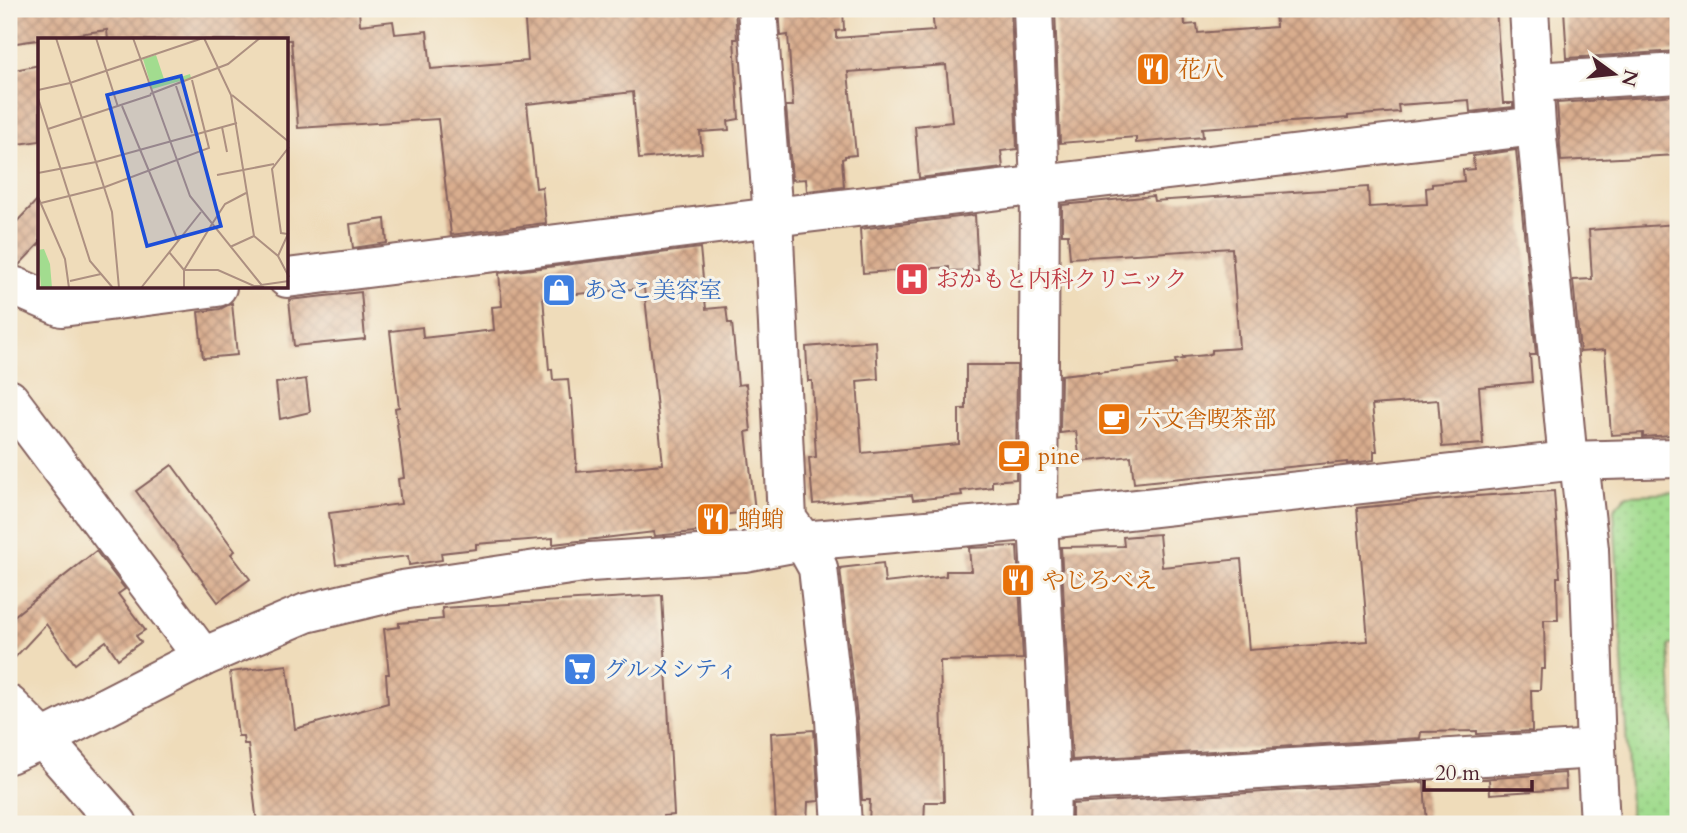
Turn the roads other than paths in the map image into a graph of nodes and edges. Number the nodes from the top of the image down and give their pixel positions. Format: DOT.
graph roads {
  1 [pos="757,9"];
  2 [pos="1033,9"];
  3 [pos="1529,9"];
  4 [pos="1678,72"];
  5 [pos="1535,82"];
  6 [pos="1536,126"];
  7 [pos="1040,185"];
  8 [pos="773,216"];
  9 [pos="289,278"];
  10 [pos="202,289"];
  11 [pos="9,292"];
  12 [pos="9,399"];
  13 [pos="1678,458"];
  14 [pos="1574,461"];
  15 [pos="1038,520"];
  16 [pos="803,541"];
  17 [pos="203,657"];
  18 [pos="9,705"];
  19 [pos="43,739"];
  20 [pos="1596,749"];
  21 [pos="9,754"];
  22 [pos="1051,783"];
  23 [pos="118,824"];
  24 [pos="842,824"];
  25 [pos="1050,824"];
  26 [pos="1600,824"];
  1 -- 8 [label="street"];
  2 -- 7 [label="street"];
  3 -- 5 [label="street"];
  4 -- 5 [label="street"];
  5 -- 6 [label="street"];
  6 -- 7 [label="street"];
  6 -- 14 [label="street"];
  7 -- 8 [label="street"];
  7 -- 15 [label="street"];
  8 -- 9 [label="street"];
  8 -- 16 [label="street"];
  10 -- 11 [label="street"];
  12 -- 17 [label="street"];
  13 -- 14 [label="street"];
  14 -- 15 [label="street"];
  14 -- 20 [label="street"];
  15 -- 16 [label="street"];
  15 -- 22 [label="street"];
  16 -- 17 [label="street"];
  16 -- 24 [label="street"];
  17 -- 19 [label="street"];
  18 -- 19 [label="street"];
  19 -- 21 [label="street"];
  19 -- 23 [label="street"];
  20 -- 22 [label="street"];
  20 -- 26 [label="street"];
  22 -- 25 [label="street"];
}
